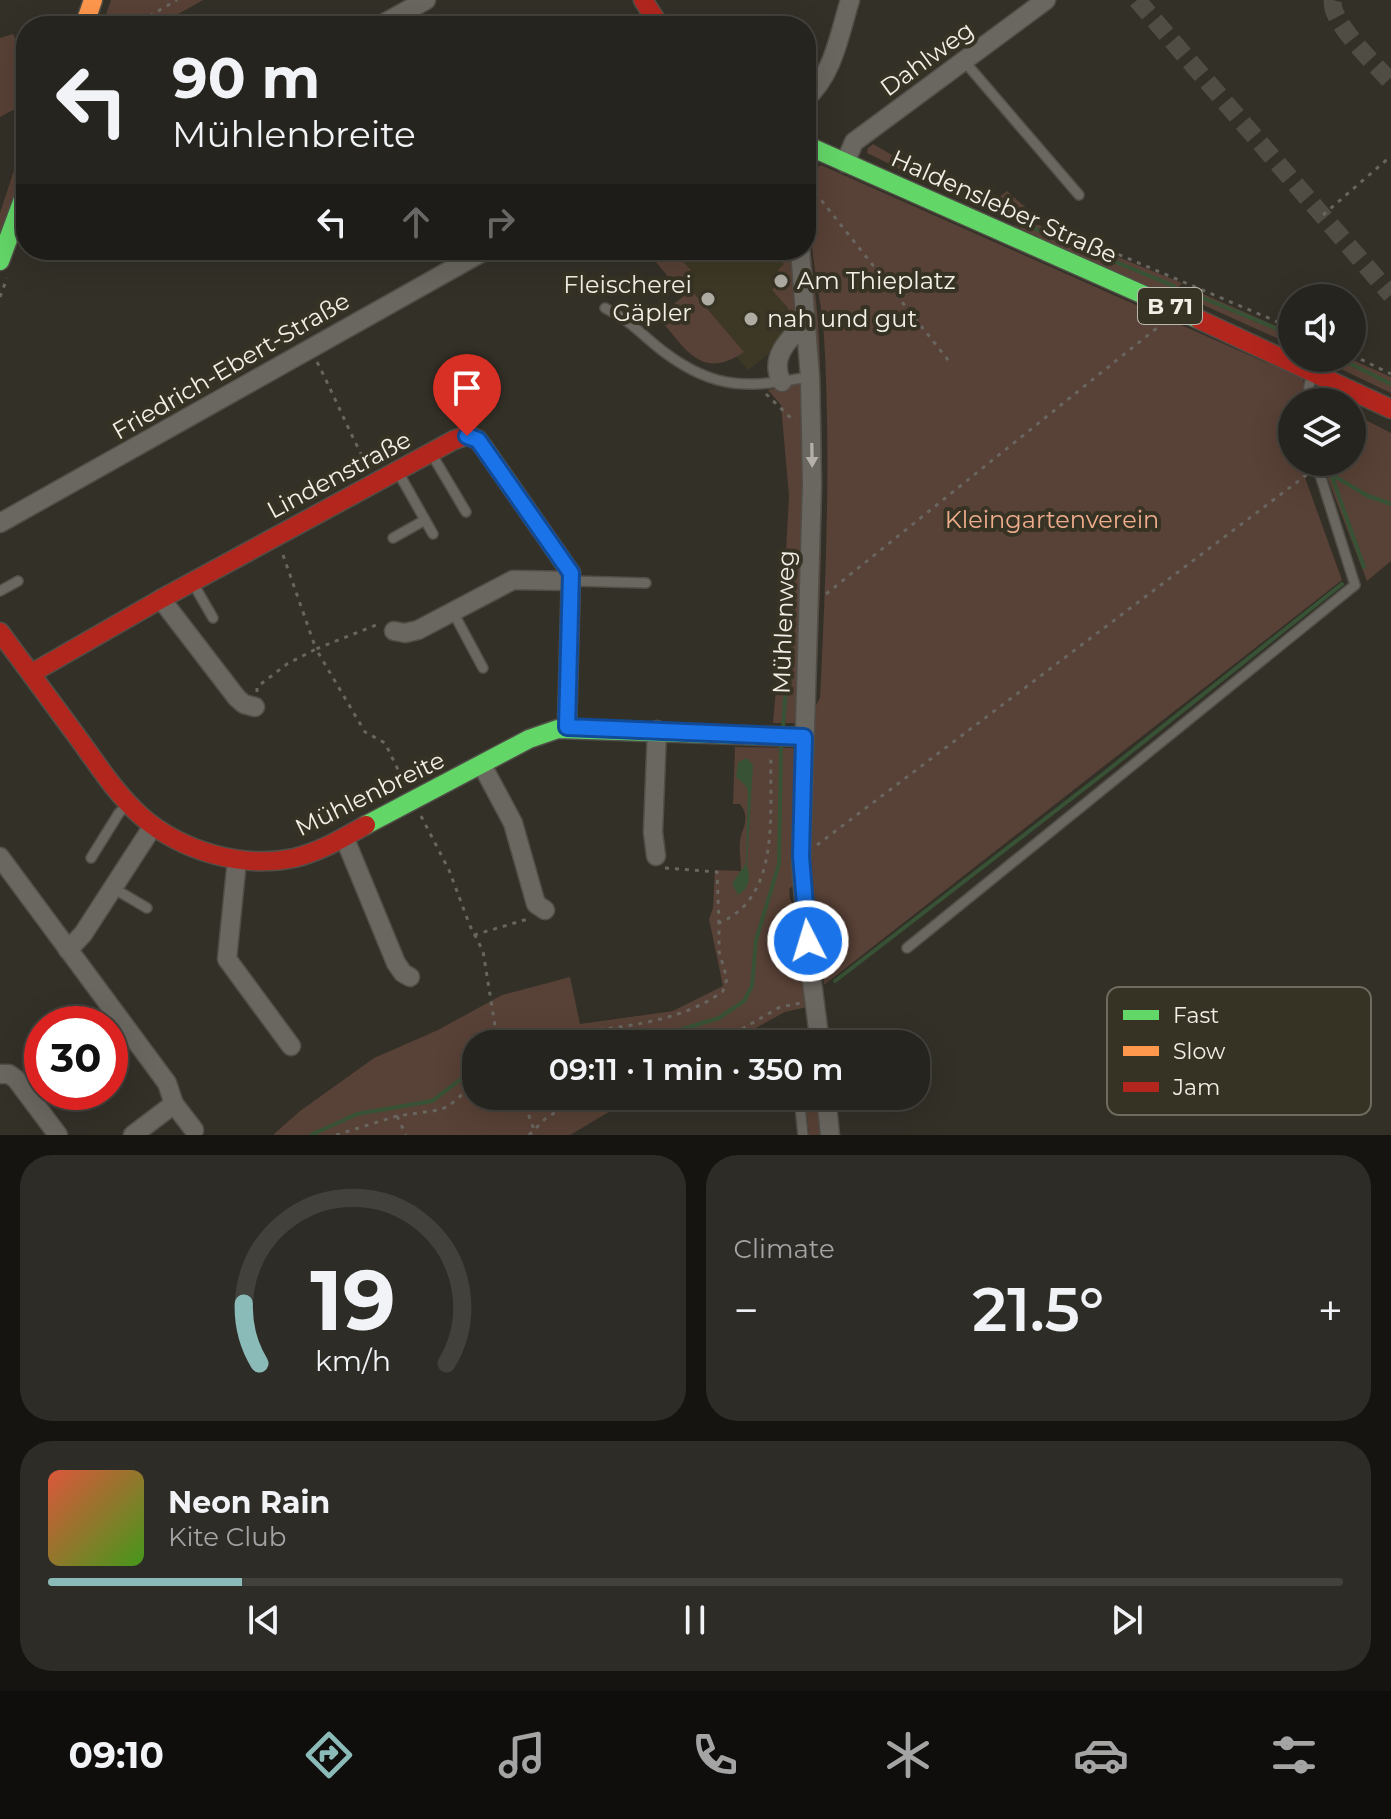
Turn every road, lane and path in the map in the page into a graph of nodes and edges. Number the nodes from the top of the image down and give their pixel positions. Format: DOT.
graph roads {
  1 [pos="177,0"];
  2 [pos="426,0"];
  3 [pos="850,0"];
  4 [pos="1046,0"];
  5 [pos="149,16"];
  6 [pos="397,16"];
  7 [pos="964,61"];
  8 [pos="816,88"];
  9 [pos="816,155"];
  10 [pos="1391,156"];
  11 [pos="845,163"];
  12 [pos="816,194"];
  13 [pos="1079,195"];
  14 [pos="1323,215"];
  15 [pos="1019,222"];
  16 [pos="16,230"];
  17 [pos="468,260"];
  18 [pos="801,260"];
  19 [pos="0,261"];
  20 [pos="605,308"];
  21 [pos="806,322"];
  22 [pos="1278,322"];
  23 [pos="1163,323"];
  24 [pos="310,348"];
  25 [pos="1278,356"];
  26 [pos="1366,362"];
  27 [pos="952,365"];
  28 [pos="1315,372"];
  29 [pos="1391,374"];
  30 [pos="810,377"];
  31 [pos="782,382"];
  32 [pos="757,386"];
  33 [pos="1309,388"];
  34 [pos="1391,409"];
  35 [pos="812,444"];
  36 [pos="431,453"];
  37 [pos="398,472"];
  38 [pos="1302,476"];
  39 [pos="1320,476"];
  40 [pos="377,484"];
  41 [pos="466,512"];
  42 [pos="425,520"];
  43 [pos="0,523"];
  44 [pos="433,534"];
  45 [pos="276,536"];
  46 [pos="393,538"];
  47 [pos="18,581"];
  48 [pos="572,581"];
  49 [pos="192,582"];
  50 [pos="646,583"];
  51 [pos="0,591"];
  52 [pos="825,594"];
  53 [pos="161,599"];
  54 [pos="453,612"];
  55 [pos="213,618"];
  56 [pos="394,631"];
  57 [pos="0,632"];
  58 [pos="316,649"];
  59 [pos="483,668"];
  60 [pos="32,673"];
  61 [pos="257,687"];
  62 [pos="255,707"];
  63 [pos="567,727"];
  64 [pos="657,730"];
  65 [pos="785,736"];
  66 [pos="482,765"];
  67 [pos="414,801"];
  68 [pos="129,804"];
  69 [pos="153,826"];
  70 [pos="345,839"];
  71 [pos="656,856"];
  72 [pos="801,856"];
  73 [pos="0,857"];
  74 [pos="91,858"];
  75 [pos="237,860"];
  76 [pos="113,888"];
  77 [pos="147,908"];
  78 [pos="545,910"];
  79 [pos="719,923"];
  80 [pos="474,935"];
  81 [pos="907,948"];
  82 [pos="68,950"];
  83 [pos="410,977"];
  84 [pos="816,1005"];
  85 [pos="496,1030"];
  86 [pos="579,1030"];
  87 [pos="740,1030"];
  88 [pos="819,1030"];
  89 [pos="291,1046"];
  90 [pos="0,1074"];
  91 [pos="462,1094"];
  92 [pos="174,1104"];
  93 [pos="527,1110"];
  94 [pos="559,1110"];
  95 [pos="800,1110"];
  96 [pos="827,1110"];
  97 [pos="397,1116"];
  98 [pos="194,1130"];
  99 [pos="535,1131"];
  100 [pos="58,1135"];
  101 [pos="133,1135"];
  102 [pos="336,1135"];
  103 [pos="406,1135"];
  104 [pos="529,1135"];
  105 [pos="803,1135"];
  106 [pos="830,1135"];
  1 -- 5 [label="path"];
  2 -- 6 [label="street"];
  3 -- 8 [label="street"];
  4 -- 7 [label="street, Dahlweg"];
  7 -- 11 [label="street, Dahlweg"];
  7 -- 13 [label="lane"];
  9 -- 11 [label="street, Haldensleber Straße / B 71"];
  10 -- 14 [label="path"];
  11 -- 25 [label="street, Haldensleber Straße / B 71"];
  12 -- 27 [label="path"];
  15 -- 22 [label="path"];
  16 -- 19 [label="street"];
  17 -- 24 [label="street, Friedrich-Ebert-Straße"];
  18 -- 21 [label="street, Mühlenweg"];
  20 -- 32 [label="lane"];
  21 -- 30 [label="street, Mühlenweg"];
  21 -- 31 [label="street"];
  23 -- 52 [label="path"];
  24 -- 40 [label="path"];
  24 -- 43 [label="street, Friedrich-Ebert-Straße"];
  26 -- 29 [label="path"];
  28 -- 33 [label="lane"];
  28 -- 34 [label="street, B 71"];
  30 -- 31 [label="lane"];
  30 -- 35 [label="street, Mühlenweg"];
  31 -- 32 [label="lane"];
  32 -- 35 [label="path"];
  35 -- 65 [label="street, Mühlenweg, one-way"];
  36 -- 37 [label="street, Lindenstraße"];
  36 -- 41 [label="lane"];
  36 -- 48 [label="street, Lindenstraße"];
  37 -- 40 [label="street, Lindenstraße"];
  37 -- 42 [label="lane"];
  38 -- 72 [label="path"];
  39 -- 81 [label="lane"];
  40 -- 45 [label="street, Lindenstraße"];
  42 -- 44 [label="lane"];
  42 -- 46 [label="lane"];
  45 -- 49 [label="street, Lindenstraße"];
  45 -- 58 [label="path"];
  47 -- 51 [label="lane"];
  48 -- 50 [label="lane"];
  48 -- 54 [label="street"];
  48 -- 63 [label="street, Lindenstraße"];
  49 -- 53 [label="street, Lindenstraße"];
  49 -- 55 [label="lane"];
  53 -- 60 [label="street, Lindenstraße"];
  53 -- 62 [label="street"];
  54 -- 56 [label="street"];
  54 -- 59 [label="lane"];
  56 -- 58 [label="path"];
  57 -- 60 [label="street, Mühlenbreite"];
  58 -- 61 [label="path"];
  58 -- 67 [label="path"];
  60 -- 68 [label="street, Mühlenbreite"];
  63 -- 64 [label="street, Mühlenbreite"];
  63 -- 66 [label="street, Mühlenbreite"];
  64 -- 65 [label="street, Mühlenbreite"];
  64 -- 71 [label="street"];
  65 -- 72 [label="street, Mühlenweg"];
  65 -- 79 [label="path"];
  66 -- 67 [label="street, Mühlenbreite"];
  66 -- 78 [label="street"];
  67 -- 70 [label="street, Mühlenbreite"];
  67 -- 80 [label="path"];
  68 -- 69 [label="street, Mühlenbreite"];
  68 -- 74 [label="lane"];
  69 -- 75 [label="street, Mühlenbreite"];
  69 -- 76 [label="street"];
  70 -- 75 [label="street, Mühlenbreite"];
  70 -- 83 [label="street"];
  71 -- 79 [label="path"];
  72 -- 84 [label="street, Mühlenweg"];
  73 -- 82 [label="street"];
  75 -- 89 [label="street"];
  76 -- 77 [label="lane"];
  76 -- 82 [label="street"];
  78 -- 80 [label="path"];
  79 -- 86 [label="path"];
  80 -- 85 [label="path"];
  82 -- 92 [label="street"];
  84 -- 87 [label="path"];
  84 -- 88 [label="street, Mühlenweg"];
  90 -- 100 [label="street"];
  91 -- 97 [label="path"];
  92 -- 98 [label="street"];
  92 -- 101 [label="street"];
  93 -- 99 [label="path"];
  94 -- 99 [label="path"];
  95 -- 105 [label="lane"];
  96 -- 106 [label="street"];
  97 -- 102 [label="path"];
  97 -- 103 [label="path"];
  99 -- 104 [label="path"];
}
